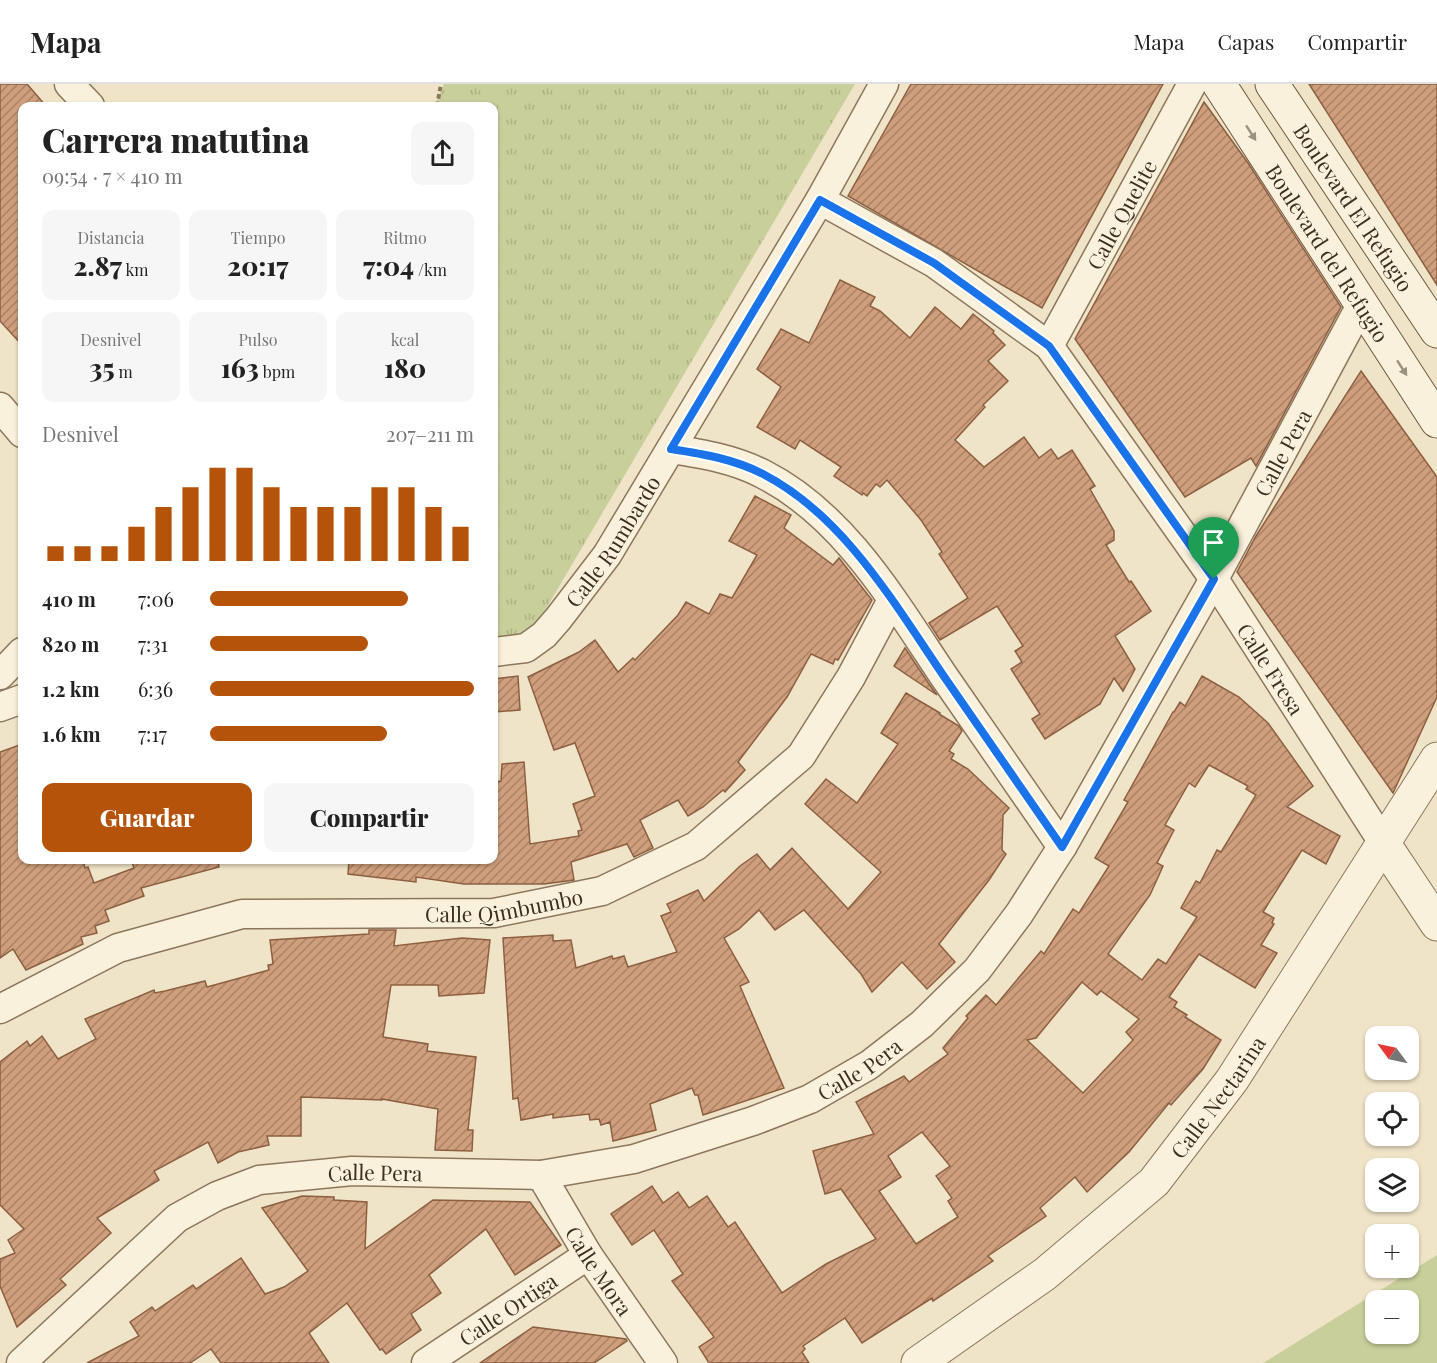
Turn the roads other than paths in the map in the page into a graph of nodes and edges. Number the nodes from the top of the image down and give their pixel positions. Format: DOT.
graph roads {
  1 [pos="69,84"];
  2 [pos="884,84"];
  3 [pos="1192,84"];
  4 [pos="1219,84"];
  5 [pos="1272,84"];
  6 [pos="86,102"];
  7 [pos="820,200"];
  8 [pos="1361,305"];
  9 [pos="1436,326"];
  10 [pos="1049,346"];
  11 [pos="0,407"];
  12 [pos="1437,422"];
  13 [pos="18,428"];
  14 [pos="671,449"];
  15 [pos="1214,579"];
  16 [pos="892,600"];
  17 [pos="498,652"];
  18 [pos="18,656"];
  19 [pos="0,675"];
  20 [pos="18,700"];
  21 [pos="0,707"];
  22 [pos="1437,759"];
  23 [pos="1384,844"];
  24 [pos="1062,847"];
  25 [pos="1437,924"];
  26 [pos="0,1009"];
  27 [pos="541,1175"];
  28 [pos="588,1255"];
  29 [pos="21,1363"];
  30 [pos="426,1363"];
  31 [pos="663,1363"];
  32 [pos="918,1363"];
  1 -- 6 [label="street"];
  2 -- 7 [label="street, Calle Rumbardo"];
  3 -- 10 [label="street, Calle Quelite"];
  4 -- 8 [label="street, Boulevard del Refugio, one-way"];
  5 -- 9 [label="street, Boulevard El Refugio"];
  7 -- 10 [label="street, Calle Fresa"];
  7 -- 14 [label="street, Calle Rumbardo"];
  8 -- 12 [label="street, Boulevard del Refugio, one-way"];
  8 -- 15 [label="street, Calle Pera"];
  10 -- 15 [label="street, Calle Fresa"];
  11 -- 13 [label="street"];
  14 -- 16 [label="street"];
  14 -- 17 [label="street, Calle Rumbardo"];
  15 -- 23 [label="street, Calle Fresa"];
  15 -- 24 [label="street, Calle Pera"];
  16 -- 24 [label="street"];
  16 -- 26 [label="street, Calle Qimbumbo"];
  18 -- 19 [label="street"];
  20 -- 21 [label="street"];
  22 -- 23 [label="street, Calle Nectarina"];
  23 -- 25 [label="street, Calle Fresa"];
  23 -- 32 [label="street, Calle Nectarina"];
  24 -- 27 [label="street, Calle Pera"];
  27 -- 28 [label="street, Calle Mora"];
  27 -- 29 [label="street, Calle Pera"];
  28 -- 30 [label="street, Calle Ortiga"];
  28 -- 31 [label="street, Calle Mora"];
}
